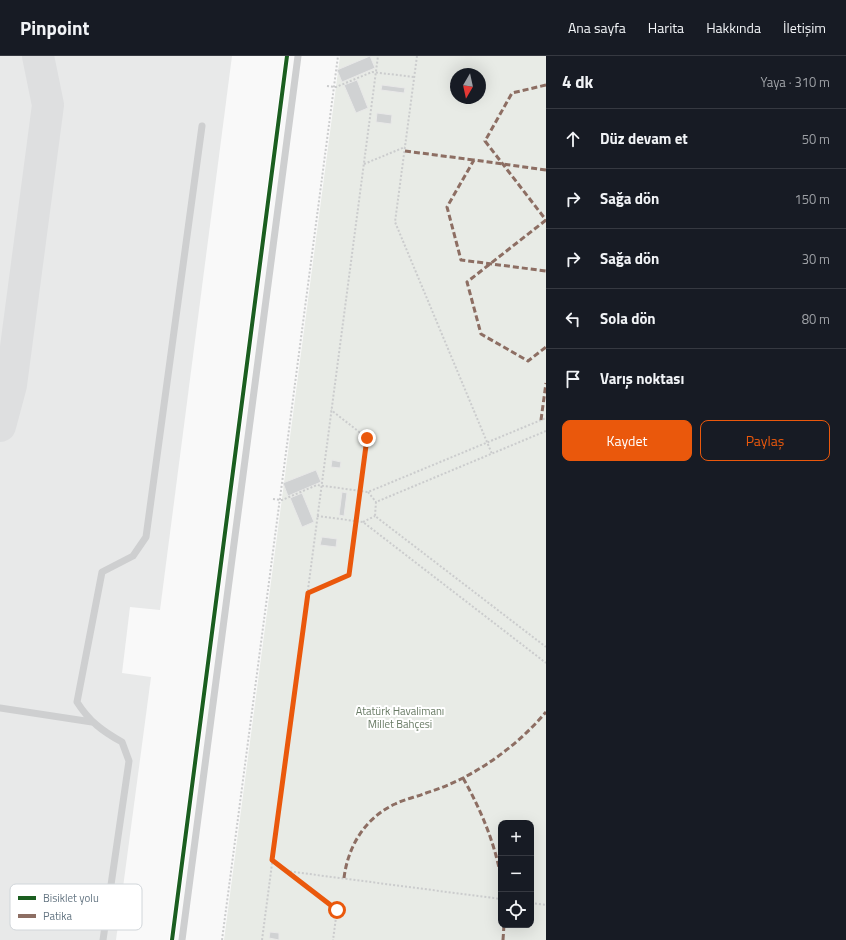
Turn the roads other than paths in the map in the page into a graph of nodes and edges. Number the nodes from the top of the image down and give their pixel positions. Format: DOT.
graph roads {
  1 [pos="298,56"];
  2 [pos="202,126"];
  3 [pos="0,708"];
  4 [pos="92,722"];
  5 [pos="112,884"];
  6 [pos="105,930"];
  7 [pos="104,940"];
  8 [pos="182,940"];
  1 -- 8 [label="lane"];
  2 -- 4 [label="lane"];
  3 -- 4 [label="lane"];
  4 -- 5 [label="lane"];
  6 -- 7 [label="lane"];
}
